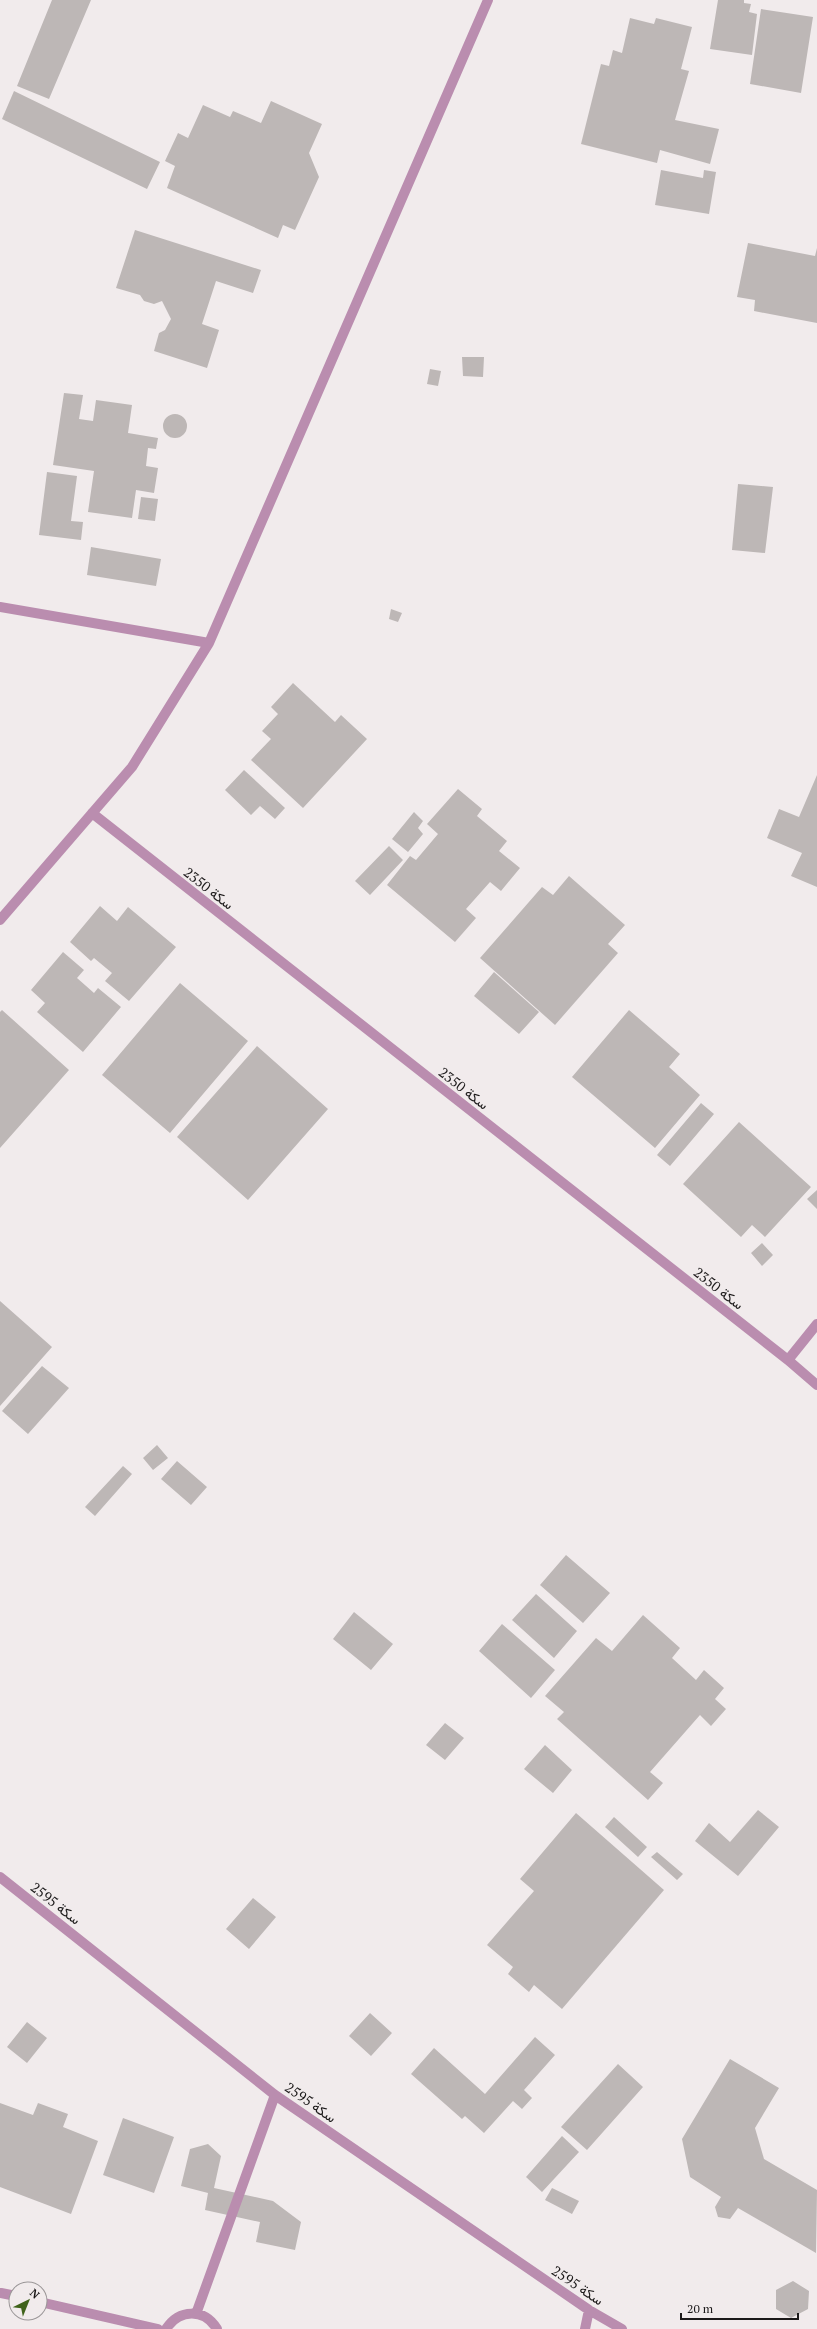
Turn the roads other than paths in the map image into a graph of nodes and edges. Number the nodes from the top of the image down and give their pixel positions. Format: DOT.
graph roads {
  1 [pos="488,0"];
  2 [pos="0,607"];
  3 [pos="209,643"];
  4 [pos="92,814"];
  5 [pos="0,920"];
  6 [pos="817,1324"];
  7 [pos="788,1360"];
  8 [pos="817,1385"];
  9 [pos="0,1876"];
  10 [pos="275,2095"];
  11 [pos="1,2293"];
  12 [pos="8,2294"];
  13 [pos="48,2304"];
  14 [pos="589,2310"];
  15 [pos="196,2314"];
  16 [pos="158,2329"];
  17 [pos="166,2329"];
  18 [pos="217,2329"];
  19 [pos="585,2329"];
  20 [pos="622,2329"];
  1 -- 3 [label="street"];
  2 -- 3 [label="street"];
  3 -- 4 [label="street"];
  4 -- 5 [label="street"];
  4 -- 7 [label="street, سكة 2350"];
  6 -- 7 [label="street"];
  7 -- 8 [label="street, سكة 2350"];
  9 -- 10 [label="street, سكة 2595"];
  10 -- 14 [label="street, سكة 2595"];
  10 -- 15 [label="street"];
  11 -- 12 [label="street"];
  13 -- 16 [label="street"];
  14 -- 19 [label="street"];
  14 -- 20 [label="street, سكة 2595"];
  15 -- 17 [label="street"];
  15 -- 18 [label="street"];
}
